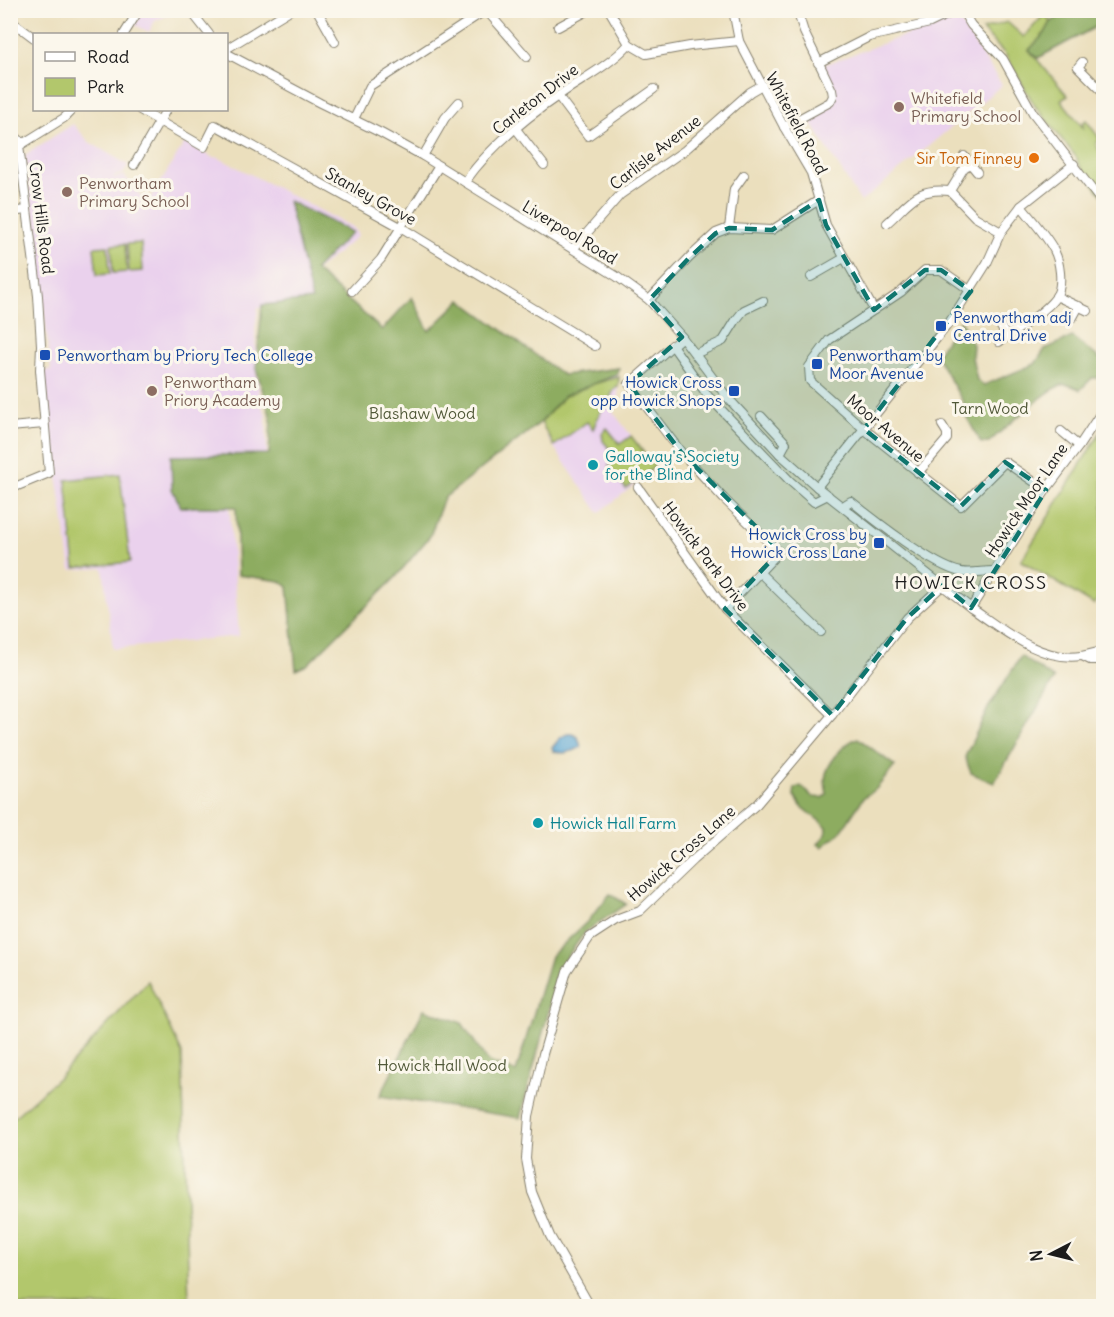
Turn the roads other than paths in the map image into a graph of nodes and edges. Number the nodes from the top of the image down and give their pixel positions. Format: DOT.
graph roads {
  1 [pos="190,10"];
  2 [pos="290,10"];
  3 [pos="317,10"];
  4 [pos="486,10"];
  5 [pos="589,10"];
  6 [pos="609,10"];
  7 [pos="733,10"];
  8 [pos="797,10"];
  9 [pos="957,10"];
  10 [pos="962,10"];
  11 [pos="135,12"];
  12 [pos="10,20"];
  13 [pos="558,27"];
  14 [pos="124,33"];
  15 [pos="208,33"];
  16 [pos="33,37"];
  17 [pos="739,41"];
  18 [pos="335,42"];
  19 [pos="629,44"];
  20 [pos="228,50"];
  21 [pos="228,52"];
  22 [pos="527,57"];
  23 [pos="818,63"];
  24 [pos="1078,66"];
  25 [pos="762,85"];
  26 [pos="654,89"];
  27 [pos="1104,93"];
  28 [pos="558,96"];
  29 [pos="459,102"];
  30 [pos="71,111"];
  31 [pos="142,111"];
  32 [pos="165,111"];
  33 [pos="354,119"];
  34 [pos="159,121"];
  35 [pos="784,127"];
  36 [pos="516,129"];
  37 [pos="10,132"];
  38 [pos="18,146"];
  39 [pos="423,156"];
  40 [pos="964,156"];
  41 [pos="970,164"];
  42 [pos="1074,164"];
  43 [pos="134,165"];
  44 [pos="544,165"];
  45 [pos="439,166"];
  46 [pos="977,172"];
  47 [pos="744,176"];
  48 [pos="465,182"];
  49 [pos="950,191"];
  50 [pos="819,200"];
  51 [pos="1104,205"];
  52 [pos="1021,206"];
  53 [pos="27,210"];
  54 [pos="10,212"];
  55 [pos="887,222"];
  56 [pos="402,228"];
  57 [pos="729,228"];
  58 [pos="1001,232"];
  59 [pos="573,249"];
  60 [pos="844,258"];
  61 [pos="811,277"];
  62 [pos="352,291"];
  63 [pos="971,291"];
  64 [pos="1056,296"];
  65 [pos="649,300"];
  66 [pos="763,301"];
  67 [pos="1079,306"];
  68 [pos="874,310"];
  69 [pos="1088,311"];
  70 [pos="1073,316"];
  71 [pos="1001,327"];
  72 [pos="682,337"];
  73 [pos="672,345"];
  74 [pos="594,346"];
  75 [pos="695,354"];
  76 [pos="1104,408"];
  77 [pos="761,416"];
  78 [pos="44,424"];
  79 [pos="942,425"];
  80 [pos="10,427"];
  81 [pos="864,429"];
  82 [pos="1061,431"];
  83 [pos="1079,446"];
  84 [pos="780,454"];
  85 [pos="918,473"];
  86 [pos="638,487"];
  87 [pos="817,487"];
  88 [pos="10,489"];
  89 [pos="1046,490"];
  90 [pos="828,495"];
  91 [pos="843,506"];
  92 [pos="993,571"];
  93 [pos="760,573"];
  94 [pos="943,585"];
  95 [pos="971,608"];
  96 [pos="725,609"];
  97 [pos="821,632"];
  98 [pos="1104,651"];
  99 [pos="1082,656"];
  100 [pos="1104,660"];
  101 [pos="832,715"];
  102 [pos="590,1306"];
  1 -- 15 [label="street"];
  2 -- 20 [label="street"];
  3 -- 18 [label="street"];
  4 -- 22 [label="street"];
  4 -- 33 [label="street"];
  5 -- 13 [label="street"];
  6 -- 19 [label="street"];
  7 -- 17 [label="street, Whitefield Road"];
  8 -- 23 [label="street"];
  9 -- 23 [label="street"];
  10 -- 42 [label="street"];
  11 -- 14 [label="street"];
  12 -- 16 [label="street"];
  17 -- 19 [label="street"];
  17 -- 25 [label="street, Whitefield Road"];
  19 -- 28 [label="street, Carleton Drive"];
  21 -- 33 [label="street, Liverpool Road"];
  23 -- 35 [label="street"];
  24 -- 27 [label="street"];
  25 -- 35 [label="street, Whitefield Road"];
  25 -- 59 [label="street, Carlisle Avenue"];
  26 -- 28 [label="street"];
  28 -- 36 [label="street, Carleton Drive"];
  29 -- 39 [label="street"];
  30 -- 38 [label="street"];
  31 -- 34 [label="street, Stanley Grove"];
  32 -- 34 [label="street"];
  33 -- 39 [label="street, Liverpool Road"];
  34 -- 43 [label="street"];
  34 -- 56 [label="street, Stanley Grove"];
  35 -- 50 [label="street, Whitefield Road"];
  36 -- 44 [label="street"];
  36 -- 48 [label="street, Carleton Drive"];
  37 -- 38 [label="street"];
  38 -- 53 [label="street, Crow Hills Road"];
  39 -- 45 [label="street, Liverpool Road"];
  40 -- 41 [label="street"];
  41 -- 46 [label="street"];
  41 -- 49 [label="street"];
  42 -- 51 [label="street"];
  42 -- 52 [label="street"];
  45 -- 48 [label="street, Liverpool Road"];
  45 -- 56 [label="street"];
  47 -- 57 [label="street"];
  48 -- 59 [label="street, Liverpool Road"];
  49 -- 55 [label="street"];
  49 -- 58 [label="street"];
  50 -- 57 [label="street"];
  50 -- 60 [label="street, Whitefield Road"];
  52 -- 58 [label="street"];
  52 -- 64 [label="street"];
  53 -- 54 [label="street"];
  53 -- 78 [label="street, Crow Hills Road"];
  56 -- 62 [label="street"];
  56 -- 74 [label="street, Stanley Grove"];
  57 -- 65 [label="street"];
  58 -- 63 [label="street"];
  59 -- 65 [label="street, Liverpool Road"];
  60 -- 61 [label="street"];
  60 -- 68 [label="street, Whitefield Road"];
  63 -- 68 [label="street, Moor Avenue"];
  63 -- 81 [label="street"];
  64 -- 67 [label="street"];
  64 -- 71 [label="street"];
  65 -- 72 [label="street, Liverpool Road"];
  66 -- 75 [label="street"];
  67 -- 69 [label="street"];
  67 -- 70 [label="street"];
  68 -- 81 [label="street, Moor Avenue"];
  72 -- 73 [label="street"];
  72 -- 75 [label="street, Liverpool Road"];
  73 -- 90 [label="street"];
  73 -- 93 [label="street"];
  75 -- 84 [label="street, Liverpool Road"];
  76 -- 83 [label="street, Howick Moor Lane"];
  77 -- 84 [label="street"];
  78 -- 80 [label="street"];
  78 -- 88 [label="street, Crow Hills Road"];
  79 -- 85 [label="street"];
  81 -- 85 [label="street, Moor Avenue"];
  81 -- 87 [label="street"];
  82 -- 83 [label="street"];
  83 -- 89 [label="street, Howick Moor Lane"];
  84 -- 87 [label="street, Liverpool Road"];
  85 -- 89 [label="street, Moor Avenue"];
  86 -- 96 [label="street, Howick Park Drive"];
  87 -- 90 [label="street, Liverpool Road"];
  89 -- 92 [label="street, Howick Moor Lane"];
  90 -- 91 [label="street, Liverpool Road"];
  91 -- 92 [label="street, Liverpool Road"];
  91 -- 94 [label="street, Liverpool Road"];
  92 -- 95 [label="street, Howick Moor Lane"];
  93 -- 96 [label="street"];
  93 -- 97 [label="street"];
  94 -- 95 [label="street, Liverpool Road"];
  94 -- 101 [label="street, Howick Cross Lane"];
  95 -- 99 [label="street, Liverpool Road"];
  96 -- 101 [label="street, Howick Park Drive"];
  98 -- 99 [label="street, Liverpool Road"];
  99 -- 100 [label="street, Liverpool Road"];
  101 -- 102 [label="street, Howick Cross Lane"];
}
